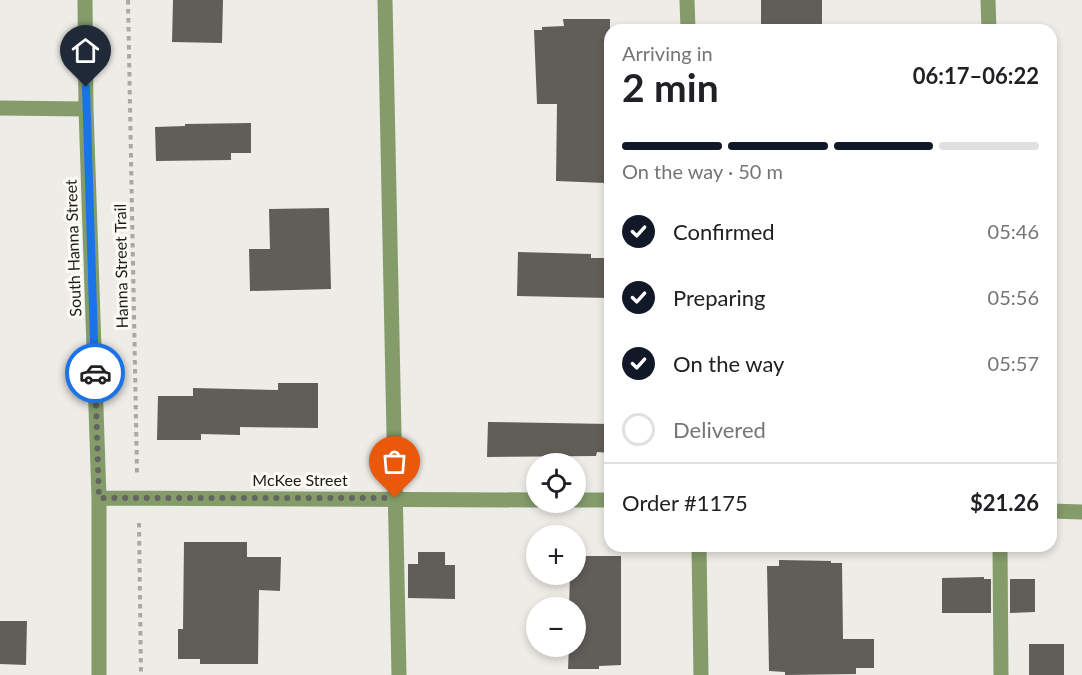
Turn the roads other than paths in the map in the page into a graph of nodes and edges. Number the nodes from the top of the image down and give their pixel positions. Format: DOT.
graph roads {
  1 [pos="85,0"];
  2 [pos="385,0"];
  3 [pos="687,0"];
  4 [pos="988,0"];
  5 [pos="688,24"];
  6 [pos="989,24"];
  7 [pos="0,108"];
  8 [pos="86,109"];
  9 [pos="99,498"];
  10 [pos="395,498"];
  11 [pos="526,500"];
  12 [pos="586,500"];
  13 [pos="604,500"];
  14 [pos="1057,511"];
  15 [pos="1082,512"];
  16 [pos="699,552"];
  17 [pos="1000,552"];
  18 [pos="99,675"];
  19 [pos="399,675"];
  20 [pos="701,675"];
  21 [pos="1001,675"];
  1 -- 8 [label="street, South Hanna Street"];
  2 -- 10 [label="street"];
  3 -- 5 [label="street"];
  4 -- 6 [label="street"];
  7 -- 8 [label="street"];
  8 -- 9 [label="street, South Hanna Street"];
  9 -- 10 [label="street, McKee Street"];
  9 -- 18 [label="street, South Hanna Street"];
  10 -- 11 [label="street, McKee Street"];
  10 -- 19 [label="street"];
  12 -- 13 [label="street"];
  14 -- 15 [label="street"];
  16 -- 20 [label="street"];
  17 -- 21 [label="street"];
}
